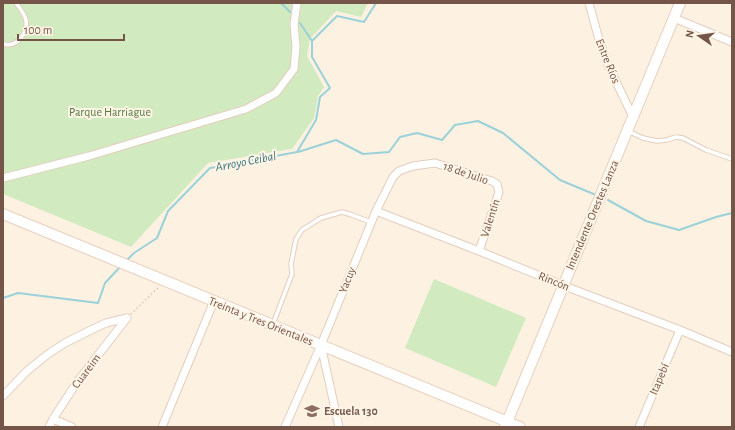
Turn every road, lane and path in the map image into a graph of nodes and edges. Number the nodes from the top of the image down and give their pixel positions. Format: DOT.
graph roads {
  1 [pos="16,3"];
  2 [pos="297,3"];
  3 [pos="589,3"];
  4 [pos="680,3"];
  5 [pos="674,18"];
  6 [pos="732,42"];
  7 [pos="3,44"];
  8 [pos="633,117"];
  9 [pos="627,131"];
  10 [pos="732,159"];
  11 [pos="435,163"];
  12 [pos="3,178"];
  13 [pos="497,184"];
  14 [pos="376,210"];
  15 [pos="3,214"];
  16 [pos="371,222"];
  17 [pos="479,251"];
  18 [pos="165,281"];
  19 [pos="562,285"];
  20 [pos="214,301"];
  21 [pos="127,318"];
  22 [pos="273,325"];
  23 [pos="680,330"];
  24 [pos="320,345"];
  25 [pos="732,352"];
  26 [pos="3,396"];
  27 [pos="53,419"];
  28 [pos="506,424"];
  29 [pos="49,427"];
  30 [pos="72,427"];
  31 [pos="162,427"];
  32 [pos="285,427"];
  33 [pos="339,427"];
  34 [pos="520,427"];
  35 [pos="639,427"];
  1 -- 7 [label="lane"];
  2 -- 12 [label="street"];
  3 -- 8 [label="street, Entre Ríos"];
  4 -- 5 [label="street, Intendente Orestes Lanza"];
  5 -- 6 [label="street"];
  5 -- 8 [label="street, Intendente Orestes Lanza"];
  8 -- 9 [label="street, Intendente Orestes Lanza"];
  9 -- 10 [label="lane"];
  9 -- 19 [label="street, Intendente Orestes Lanza"];
  11 -- 13 [label="street, 18 de Julio"];
  11 -- 14 [label="street, Yacuy"];
  13 -- 17 [label="street, Valentín"];
  14 -- 16 [label="street, Yacuy"];
  14 -- 17 [label="street, Rincón"];
  15 -- 18 [label="street, Treinta y Tres Orientales"];
  16 -- 22 [label="lane"];
  16 -- 24 [label="street, Yacuy"];
  17 -- 19 [label="street, Rincón"];
  18 -- 20 [label="street, Treinta y Tres Orientales"];
  18 -- 21 [label="path"];
  19 -- 23 [label="street, Rincón"];
  19 -- 28 [label="street, Intendente Orestes Lanza"];
  20 -- 22 [label="street, Treinta y Tres Orientales"];
  20 -- 31 [label="street"];
  21 -- 26 [label="street"];
  21 -- 27 [label="street, Cuareim"];
  22 -- 24 [label="street, Treinta y Tres Orientales"];
  23 -- 25 [label="street, Rincón"];
  23 -- 35 [label="street, Itapebí"];
  24 -- 28 [label="street, Treinta y Tres Orientales"];
  24 -- 32 [label="street, Yacuy"];
  24 -- 33 [label="street"];
  27 -- 29 [label="street, Cuareim"];
  27 -- 30 [label="street"];
  28 -- 34 [label="street, Treinta y Tres Orientales"];
}
